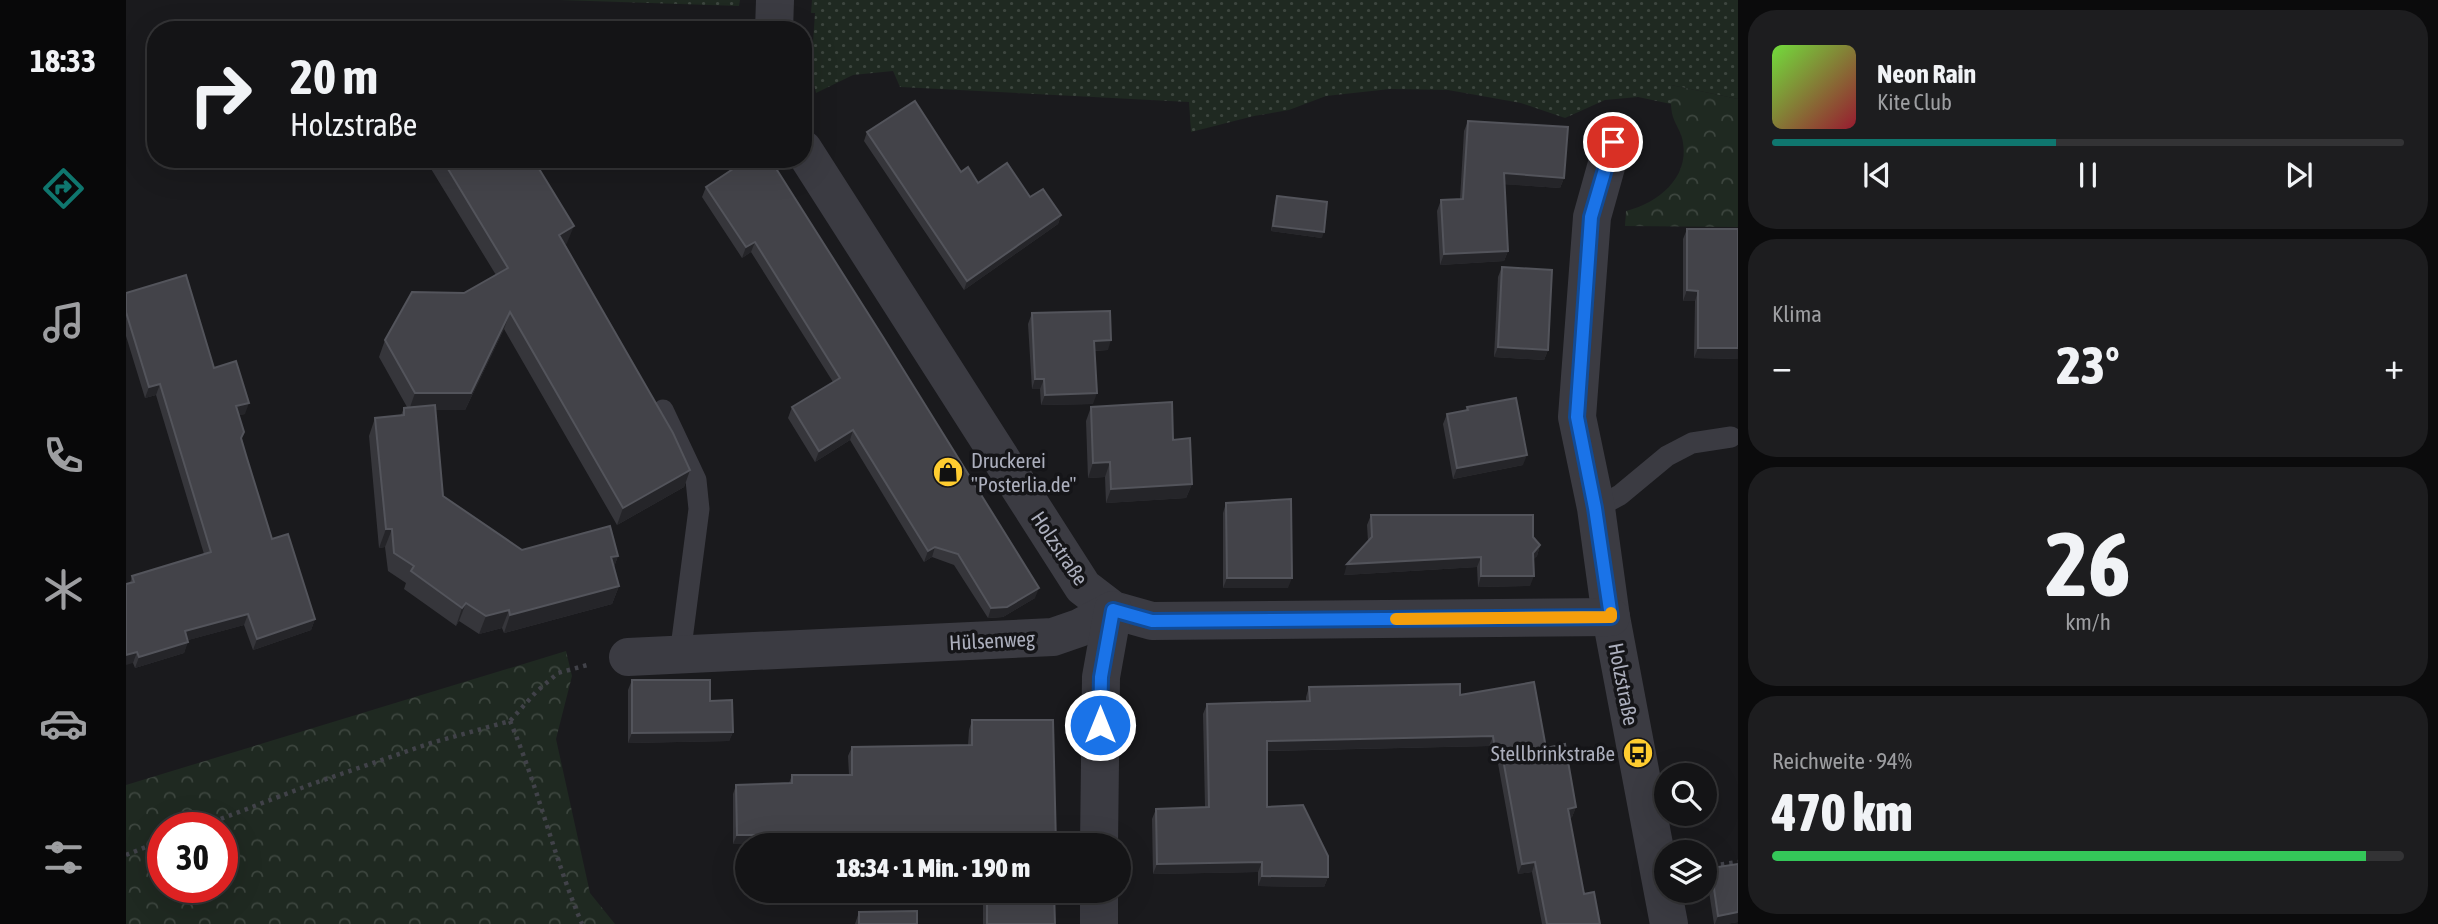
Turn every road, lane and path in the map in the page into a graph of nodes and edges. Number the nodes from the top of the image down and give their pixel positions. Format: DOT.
graph roads {
  1 [pos="775,0"];
  2 [pos="774,21"];
  3 [pos="1613,142"];
  4 [pos="812,163"];
  5 [pos="663,410"];
  6 [pos="1731,437"];
  7 [pos="1595,508"];
  8 [pos="1113,610"];
  9 [pos="1611,617"];
  10 [pos="680,655"];
  11 [pos="628,657"];
  12 [pos="510,721"];
  13 [pos="238,812"];
  14 [pos="1099,833"];
  15 [pos="147,846"];
  16 [pos="126,855"];
  17 [pos="1738,862"];
  18 [pos="1717,865"];
  19 [pos="1099,903"];
  20 [pos="582,924"];
  21 [pos="1099,924"];
  22 [pos="1669,924"];
  1 -- 2 [label="street"];
  3 -- 7 [label="street"];
  4 -- 8 [label="street, Holzstraße"];
  5 -- 10 [label="lane"];
  6 -- 7 [label="lane"];
  7 -- 9 [label="street"];
  8 -- 9 [label="street, Holzstraße"];
  8 -- 10 [label="street, Hülsenweg"];
  8 -- 14 [label="street"];
  9 -- 22 [label="street, Holzstraße"];
  10 -- 11 [label="street, Hülsenweg"];
  11 -- 12 [label="path"];
  12 -- 13 [label="path"];
  12 -- 20 [label="path"];
  15 -- 16 [label="path"];
  17 -- 18 [label="path"];
  19 -- 21 [label="street"];
}
